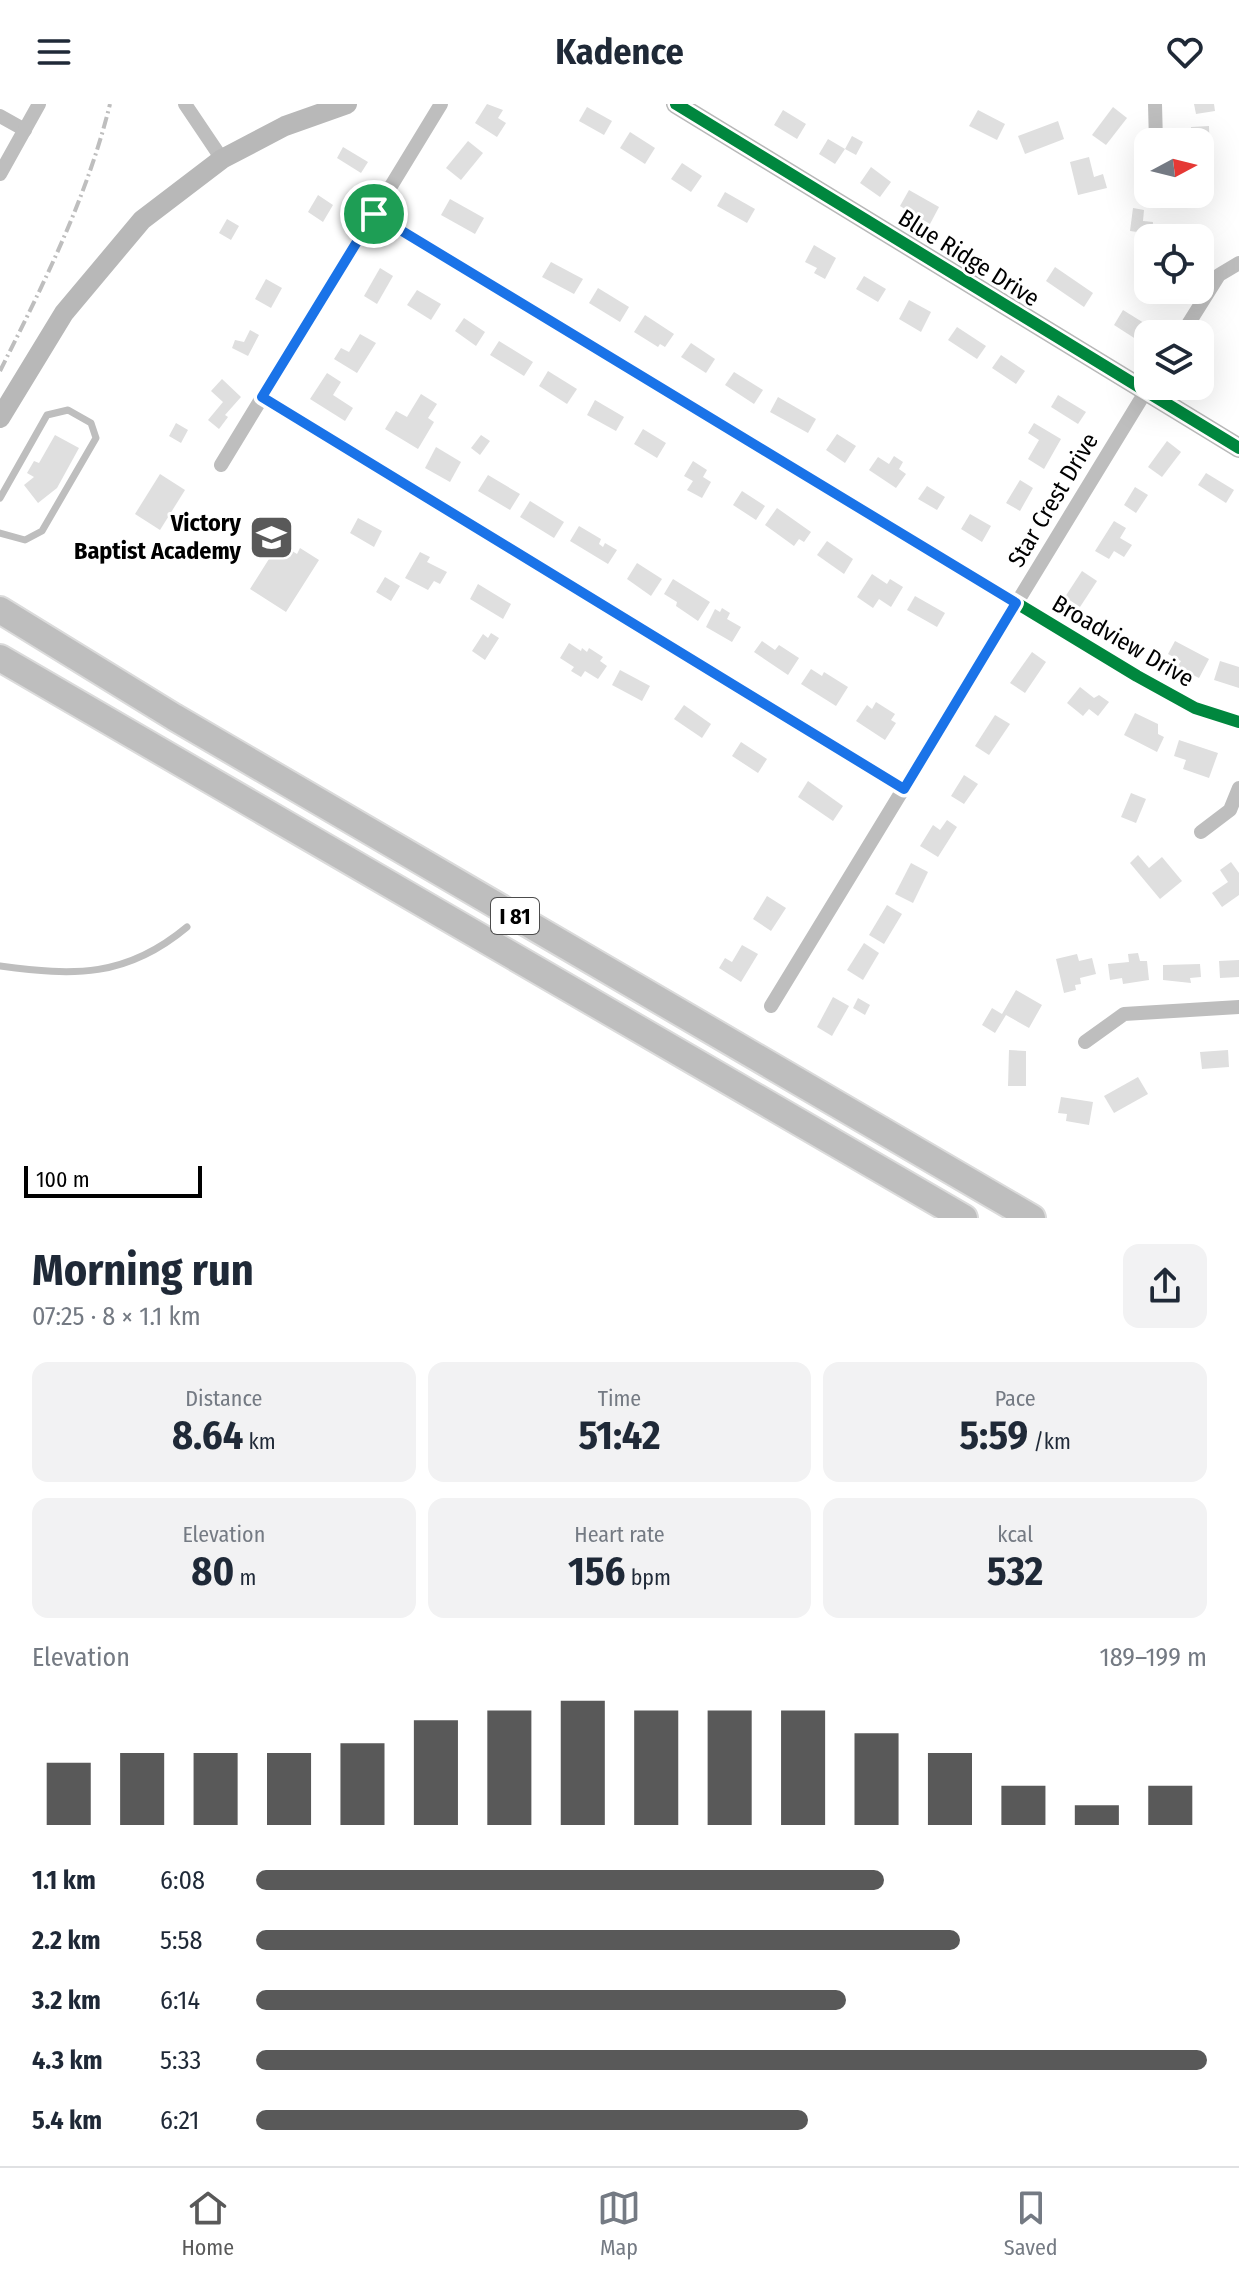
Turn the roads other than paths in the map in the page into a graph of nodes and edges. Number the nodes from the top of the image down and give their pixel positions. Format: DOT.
graph roads {
  1 [pos="39,104"];
  2 [pos="185,104"];
  3 [pos="347,104"];
  4 [pos="441,104"];
  5 [pos="676,104"];
  6 [pos="1155,104"];
  7 [pos="0,116"];
  8 [pos="1156,128"];
  9 [pos="25,130"];
  10 [pos="222,159"];
  11 [pos="0,174"];
  12 [pos="374,214"];
  13 [pos="1239,263"];
  14 [pos="1191,320"];
  15 [pos="1134,381"];
  16 [pos="262,397"];
  17 [pos="1140,400"];
  18 [pos="1164,400"];
  19 [pos="0,418"];
  20 [pos="1239,448"];
  21 [pos="221,465"];
  22 [pos="0,498"];
  23 [pos="0,533"];
  24 [pos="1016,603"];
  25 [pos="0,610"];
  26 [pos="0,658"];
  27 [pos="1239,722"];
  28 [pos="1239,788"];
  29 [pos="904,789"];
  30 [pos="1201,832"];
  31 [pos="187,927"];
  32 [pos="0,966"];
  33 [pos="771,1006"];
  34 [pos="1239,1007"];
  35 [pos="1085,1042"];
  36 [pos="1024,1216"];
  37 [pos="964,1218"];
  1 -- 9 [label="street"];
  2 -- 10 [label="street"];
  3 -- 10 [label="street"];
  4 -- 12 [label="street"];
  5 -- 15 [label="street, Blue Ridge Drive"];
  6 -- 8 [label="street"];
  7 -- 9 [label="street"];
  9 -- 11 [label="street"];
  10 -- 19 [label="street"];
  12 -- 16 [label="street"];
  12 -- 24 [label="street, Broadview Drive"];
  13 -- 14 [label="street"];
  16 -- 21 [label="street"];
  16 -- 29 [label="street"];
  17 -- 24 [label="street, Star Crest Drive"];
  18 -- 20 [label="street, Blue Ridge Drive"];
  22 -- 23 [label="lane"];
  24 -- 27 [label="street, Broadview Drive"];
  24 -- 29 [label="street, Star Crest Drive"];
  25 -- 36 [label="highway, I 81"];
  26 -- 37 [label="highway, I 81"];
  28 -- 30 [label="street"];
  29 -- 33 [label="street, Star Crest Drive"];
  31 -- 32 [label="lane"];
  34 -- 35 [label="street"];
}
